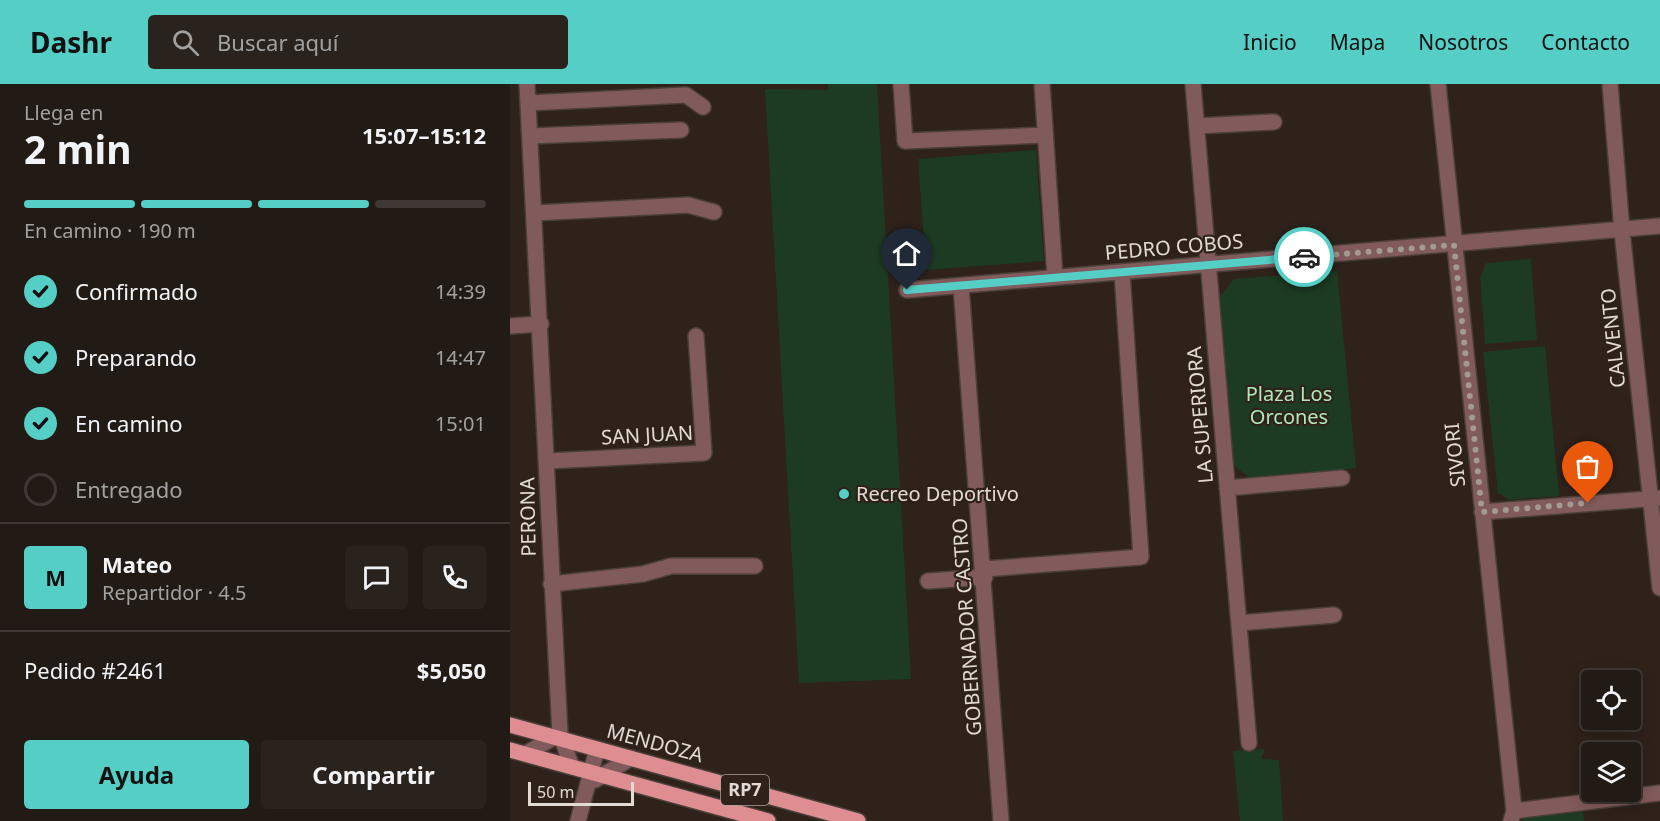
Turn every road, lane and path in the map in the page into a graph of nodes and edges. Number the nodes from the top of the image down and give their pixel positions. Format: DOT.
graph roads {
  1 [pos="527,84"];
  2 [pos="901,84"];
  3 [pos="1042,84"];
  4 [pos="1193,84"];
  5 [pos="1438,84"];
  6 [pos="1610,84"];
  7 [pos="528,103"];
  8 [pos="703,107"];
  9 [pos="1274,122"];
  10 [pos="1197,126"];
  11 [pos="681,130"];
  12 [pos="1045,135"];
  13 [pos="530,136"];
  14 [pos="714,212"];
  15 [pos="534,213"];
  16 [pos="1660,226"];
  17 [pos="1622,231"];
  18 [pos="1454,245"];
  19 [pos="1209,265"];
  20 [pos="1122,272"];
  21 [pos="1055,277"];
  22 [pos="961,286"];
  23 [pos="907,290"];
  24 [pos="541,324"];
  25 [pos="510,326"];
  26 [pos="696,336"];
  27 [pos="548,461"];
  28 [pos="1342,478"];
  29 [pos="1227,488"];
  30 [pos="1656,498"];
  31 [pos="1482,512"];
  32 [pos="755,566"];
  33 [pos="984,573"];
  34 [pos="928,582"];
  35 [pos="551,584"];
  36 [pos="1660,588"];
  37 [pos="1334,615"];
  38 [pos="1239,623"];
  39 [pos="510,725"];
  40 [pos="559,736"];
  41 [pos="1249,743"];
  42 [pos="597,749"];
  43 [pos="510,750"];
  44 [pos="525,754"];
  45 [pos="631,758"];
  46 [pos="572,767"];
  47 [pos="594,777"];
  48 [pos="1660,793"];
  49 [pos="1512,816"];
  50 [pos="578,821"];
  51 [pos="768,821"];
  52 [pos="858,821"];
  53 [pos="1001,821"];
  1 -- 7 [label="street, PERONA"];
  2 -- 12 [label="street"];
  3 -- 12 [label="street"];
  4 -- 10 [label="street, LA SUPERIORA"];
  5 -- 18 [label="street, SIVORI"];
  6 -- 17 [label="street, CALVENTO"];
  7 -- 8 [label="street"];
  7 -- 13 [label="street, PERONA"];
  9 -- 10 [label="street"];
  10 -- 19 [label="street, LA SUPERIORA"];
  11 -- 13 [label="street"];
  12 -- 21 [label="street"];
  13 -- 15 [label="street, PERONA"];
  14 -- 15 [label="street"];
  15 -- 24 [label="street, PERONA"];
  16 -- 17 [label="street, PEDRO COBOS"];
  17 -- 18 [label="street, PEDRO COBOS"];
  17 -- 30 [label="street, CALVENTO"];
  18 -- 19 [label="street, PEDRO COBOS"];
  18 -- 31 [label="street, SIVORI"];
  19 -- 20 [label="street, PEDRO COBOS"];
  19 -- 29 [label="street, LA SUPERIORA"];
  20 -- 21 [label="street, PEDRO COBOS"];
  20 -- 33 [label="street"];
  21 -- 22 [label="street, PEDRO COBOS"];
  22 -- 23 [label="street, PEDRO COBOS"];
  22 -- 33 [label="street, GOBERNADOR CASTRO"];
  24 -- 25 [label="street"];
  24 -- 27 [label="street, PERONA"];
  26 -- 27 [label="street, SAN JUAN"];
  27 -- 35 [label="street, PERONA"];
  28 -- 29 [label="street"];
  29 -- 38 [label="street, LA SUPERIORA"];
  30 -- 31 [label="street"];
  30 -- 36 [label="street, CALVENTO"];
  31 -- 49 [label="street, SIVORI"];
  32 -- 35 [label="street"];
  33 -- 34 [label="street"];
  33 -- 53 [label="street, GOBERNADOR CASTRO"];
  35 -- 40 [label="street, PERONA"];
  37 -- 38 [label="street"];
  38 -- 41 [label="street, LA SUPERIORA"];
  39 -- 40 [label="main road, MENDOZA / RP7"];
  40 -- 42 [label="main road, MENDOZA / RP7"];
  40 -- 44 [label="street"];
  40 -- 46 [label="street, PERONA"];
  42 -- 45 [label="main road, MENDOZA / RP7"];
  42 -- 47 [label="street"];
  43 -- 44 [label="main road, RP7"];
  44 -- 46 [label="main road, RP7"];
  45 -- 47 [label="street"];
  45 -- 52 [label="main road, MENDOZA / RP7"];
  46 -- 47 [label="main road, RP7"];
  47 -- 50 [label="street"];
  47 -- 51 [label="main road, RP7"];
  48 -- 49 [label="street"];
}
